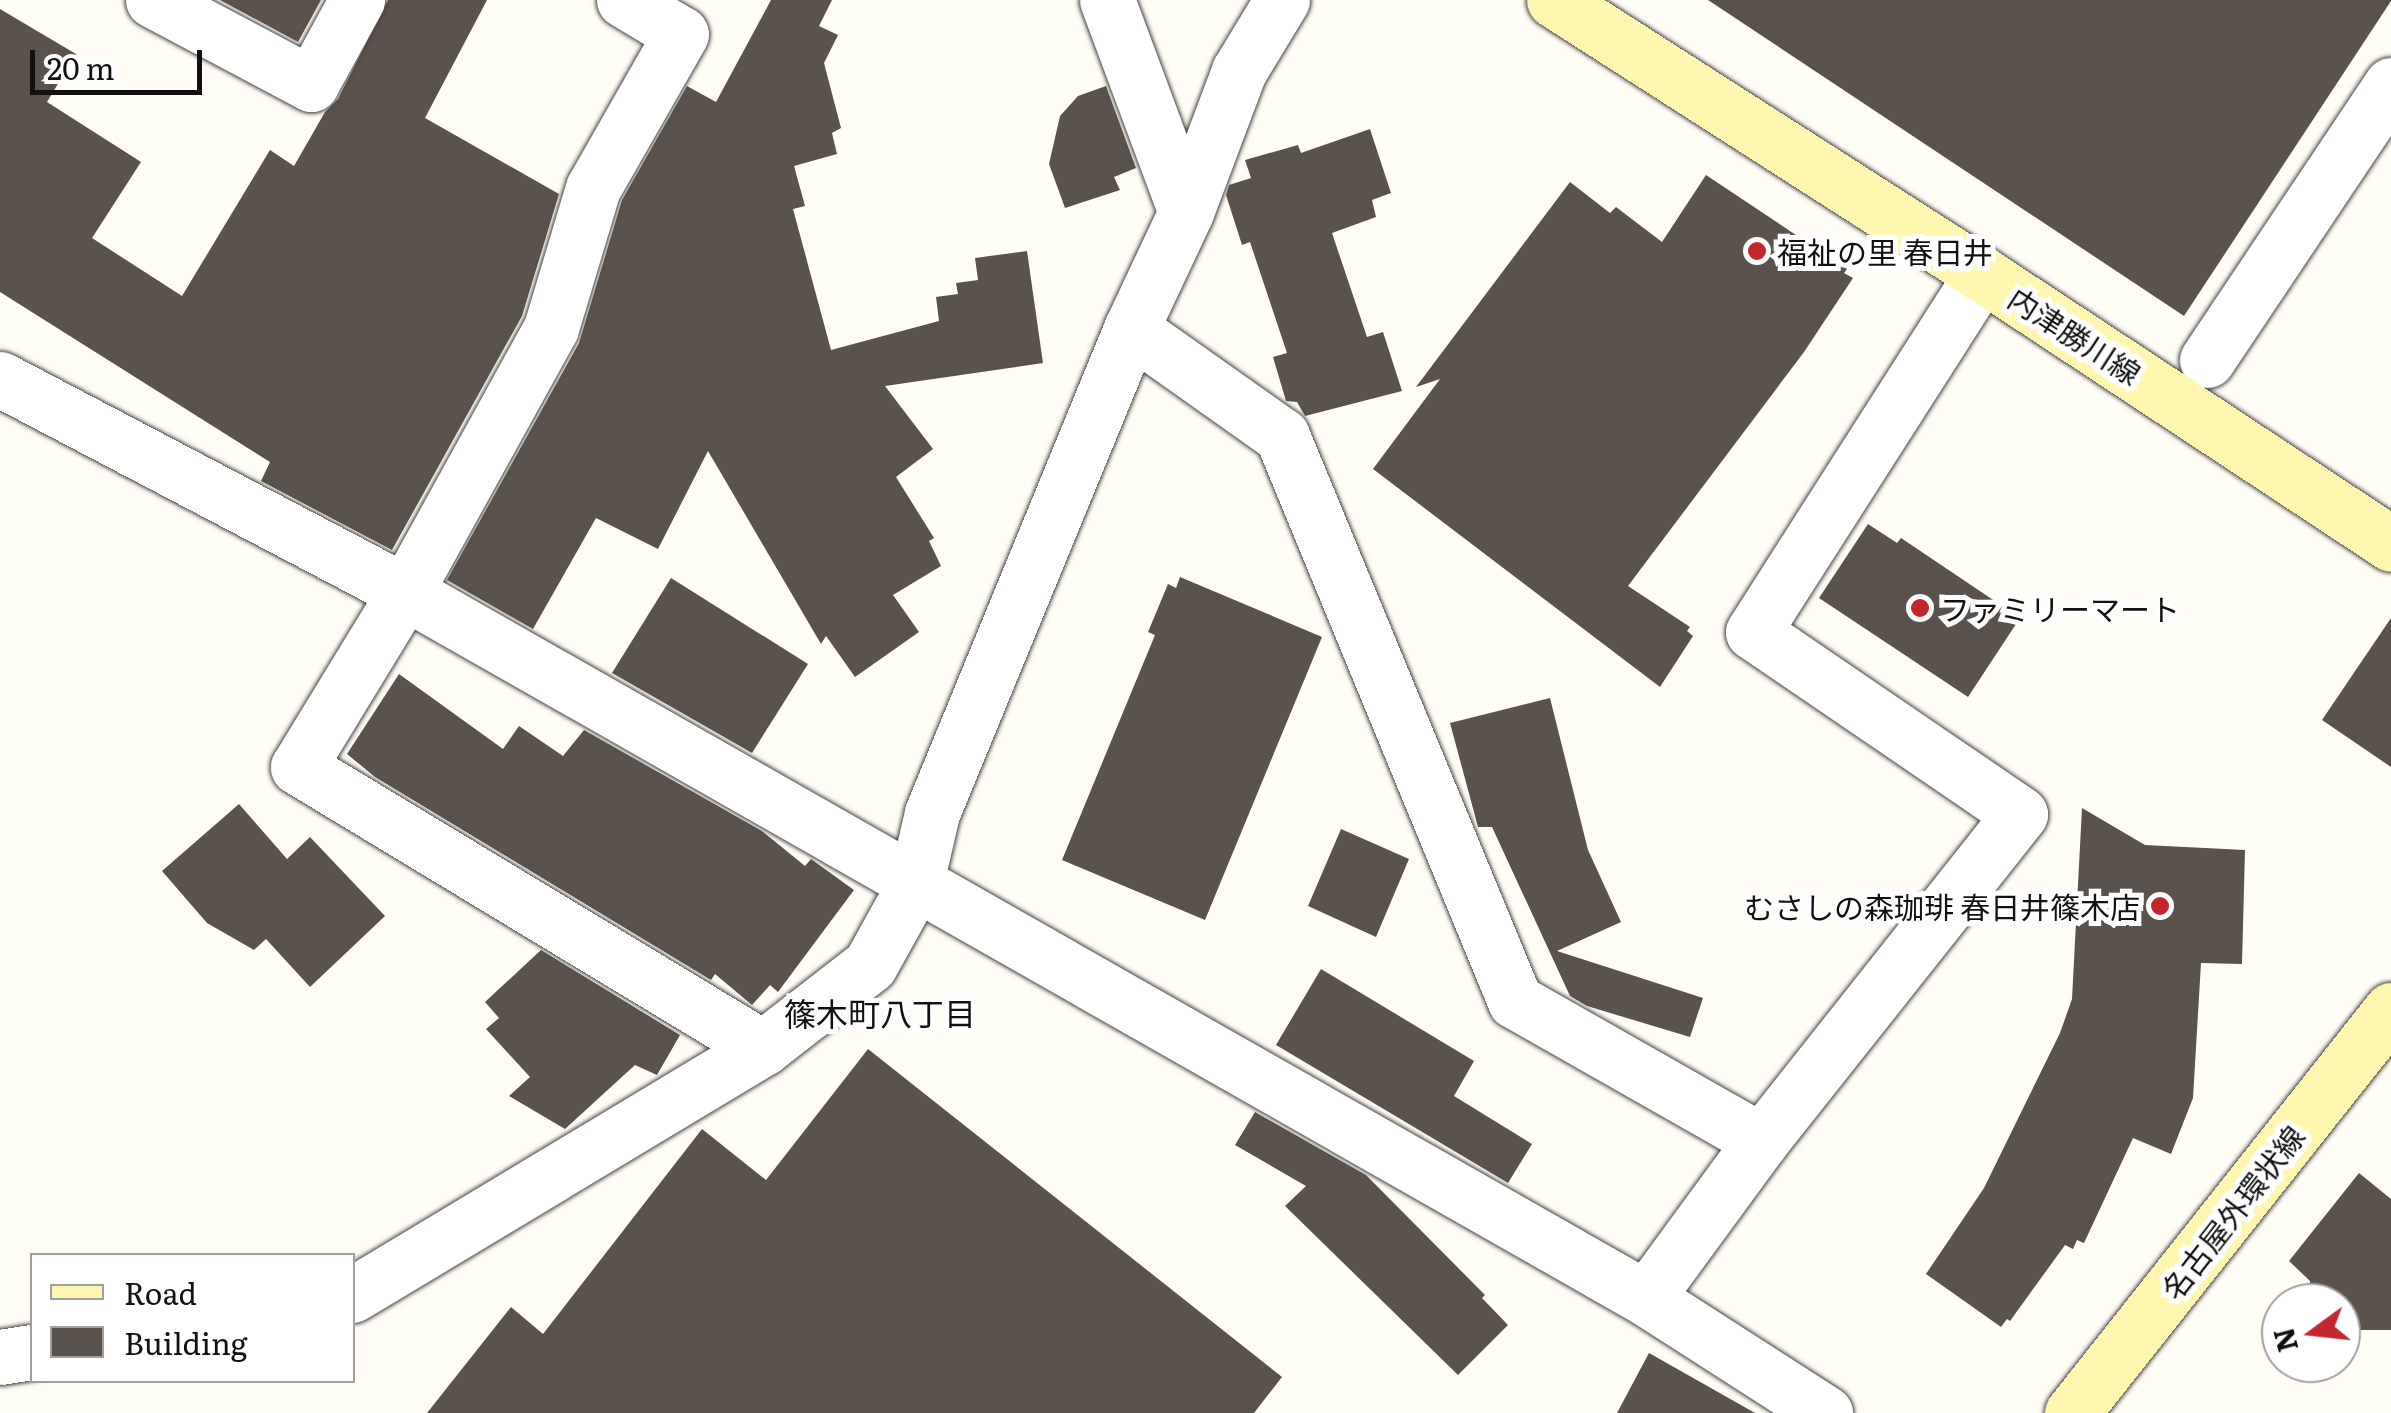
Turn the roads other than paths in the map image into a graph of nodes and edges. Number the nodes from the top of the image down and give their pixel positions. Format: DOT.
graph roads {
  1 [pos="153,0"];
  2 [pos="357,0"];
  3 [pos="624,0"];
  4 [pos="1107,0"];
  5 [pos="1282,0"];
  6 [pos="1554,0"];
  7 [pos="2391,85"];
  8 [pos="1186,212"];
  9 [pos="1982,274"];
  10 [pos="1131,329"];
  11 [pos="2207,360"];
  12 [pos="0,379"];
  13 [pos="2391,544"];
  14 [pos="405,592"];
  15 [pos="916,882"];
  16 [pos="2391,1010"];
  17 [pos="763,1048"];
  18 [pos="1762,1141"];
  19 [pos="355,1293"];
  20 [pos="1646,1298"];
  21 [pos="30,1352"];
  22 [pos="0,1357"];
  23 [pos="1825,1413"];
  24 [pos="2072,1413"];
  1 -- 2 [label="street"];
  3 -- 14 [label="street"];
  4 -- 8 [label="street"];
  5 -- 8 [label="street"];
  6 -- 9 [label="main road, 内津勝川線"];
  7 -- 11 [label="street"];
  8 -- 10 [label="street"];
  9 -- 13 [label="main road, 内津勝川線"];
  9 -- 18 [label="street"];
  10 -- 15 [label="street"];
  10 -- 18 [label="street"];
  12 -- 14 [label="street"];
  14 -- 15 [label="street"];
  14 -- 17 [label="street"];
  15 -- 17 [label="street"];
  15 -- 20 [label="street"];
  16 -- 24 [label="main road, 名古屋外環状線"];
  17 -- 19 [label="street"];
  18 -- 20 [label="street"];
  20 -- 23 [label="street"];
  21 -- 22 [label="street"];
}
